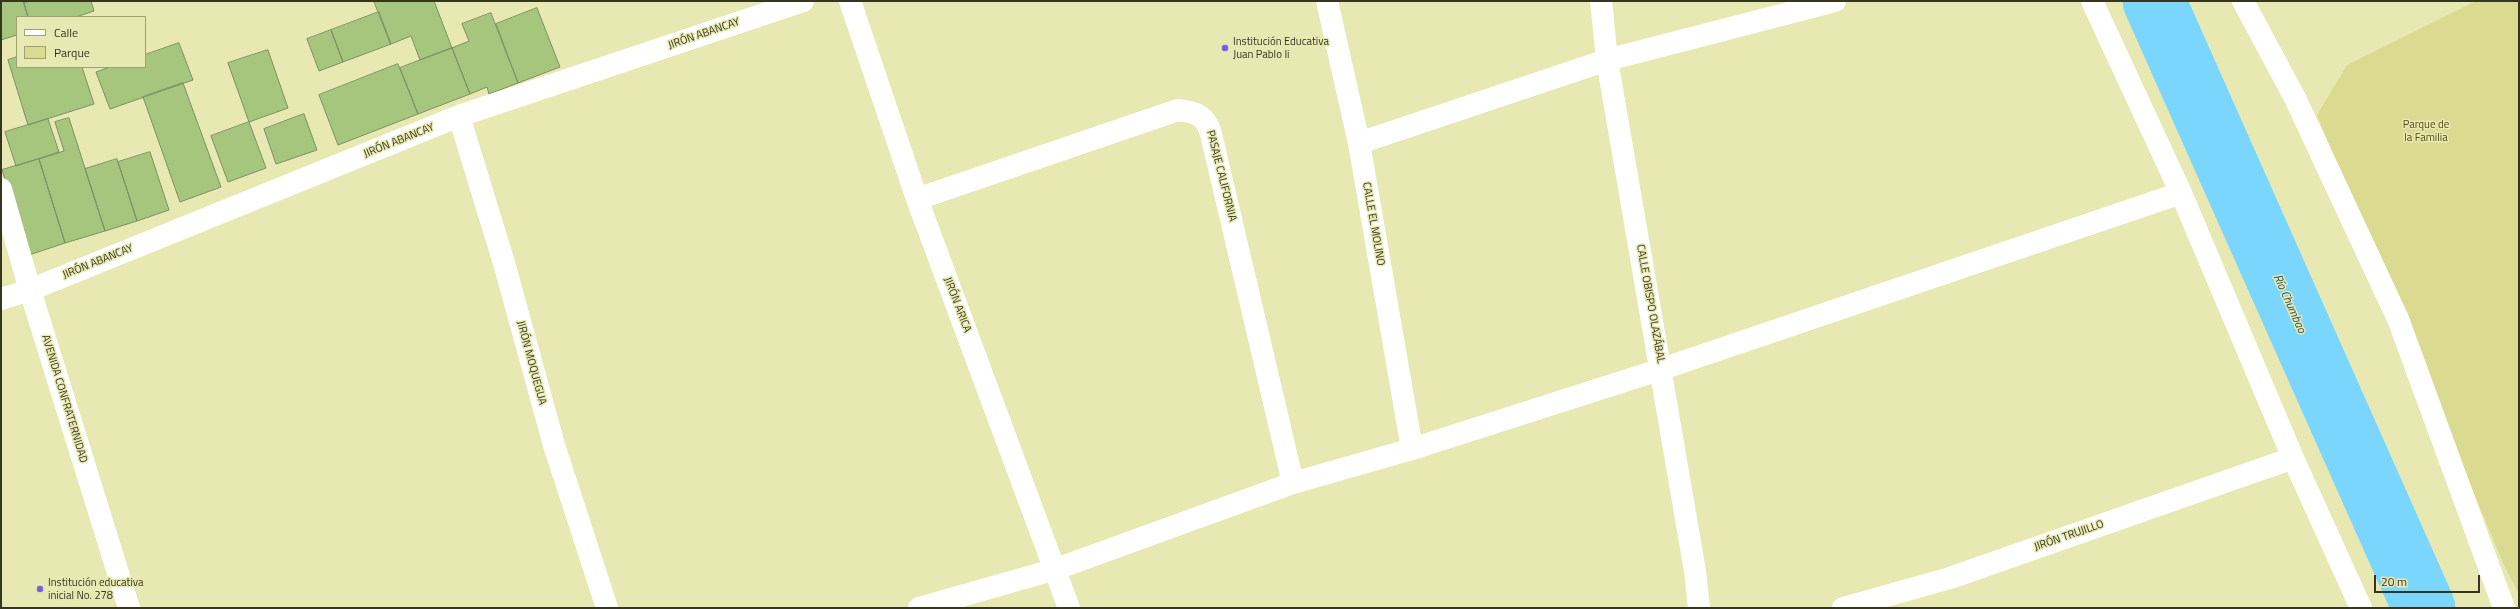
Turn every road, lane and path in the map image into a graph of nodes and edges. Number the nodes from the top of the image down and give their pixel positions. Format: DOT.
graph roads {
  1 [pos="803,1"];
  2 [pos="850,1"];
  3 [pos="1327,1"];
  4 [pos="1601,1"];
  5 [pos="1835,1"];
  6 [pos="2092,1"];
  7 [pos="2243,1"];
  8 [pos="1607,60"];
  9 [pos="459,116"];
  10 [pos="1359,143"];
  11 [pos="1,189"];
  12 [pos="2181,193"];
  13 [pos="917,199"];
  14 [pos="30,290"];
  15 [pos="1,299"];
  16 [pos="1662,369"];
  17 [pos="1412,449"];
  18 [pos="2293,458"];
  19 [pos="1293,483"];
  20 [pos="1056,569"];
  21 [pos="129,608"];
  22 [pos="608,608"];
  23 [pos="919,608"];
  24 [pos="1069,608"];
  25 [pos="1699,608"];
  26 [pos="1843,608"];
  27 [pos="2360,608"];
  28 [pos="2504,608"];
  1 -- 9 [label="street, JIRÓN ABANCAY"];
  2 -- 13 [label="street, JIRÓN ARICA"];
  3 -- 10 [label="street, CALLE EL MOLINO"];
  4 -- 8 [label="street, CALLE OBISPO OLAZÁBAL"];
  5 -- 8 [label="street"];
  6 -- 12 [label="street"];
  7 -- 28 [label="street"];
  8 -- 10 [label="street"];
  8 -- 16 [label="street, CALLE OBISPO OLAZÁBAL"];
  9 -- 14 [label="street, JIRÓN ABANCAY"];
  9 -- 22 [label="street, JIRÓN MOQUEGUA"];
  10 -- 17 [label="street, CALLE EL MOLINO"];
  11 -- 14 [label="street, AVENIDA CONFRATERNIDAD"];
  12 -- 16 [label="street"];
  12 -- 18 [label="street"];
  13 -- 19 [label="street, PASAJE CALIFORNIA"];
  13 -- 20 [label="street, JIRÓN ARICA"];
  14 -- 15 [label="street, JIRÓN ABANCAY"];
  14 -- 21 [label="street, AVENIDA CONFRATERNIDAD"];
  16 -- 17 [label="street"];
  16 -- 25 [label="street, CALLE OBISPO OLAZÁBAL"];
  17 -- 19 [label="street"];
  18 -- 26 [label="street, JIRÓN TRUJILLO"];
  18 -- 27 [label="street"];
  19 -- 20 [label="street"];
  20 -- 23 [label="street"];
  20 -- 24 [label="street, JIRÓN ARICA"];
}
